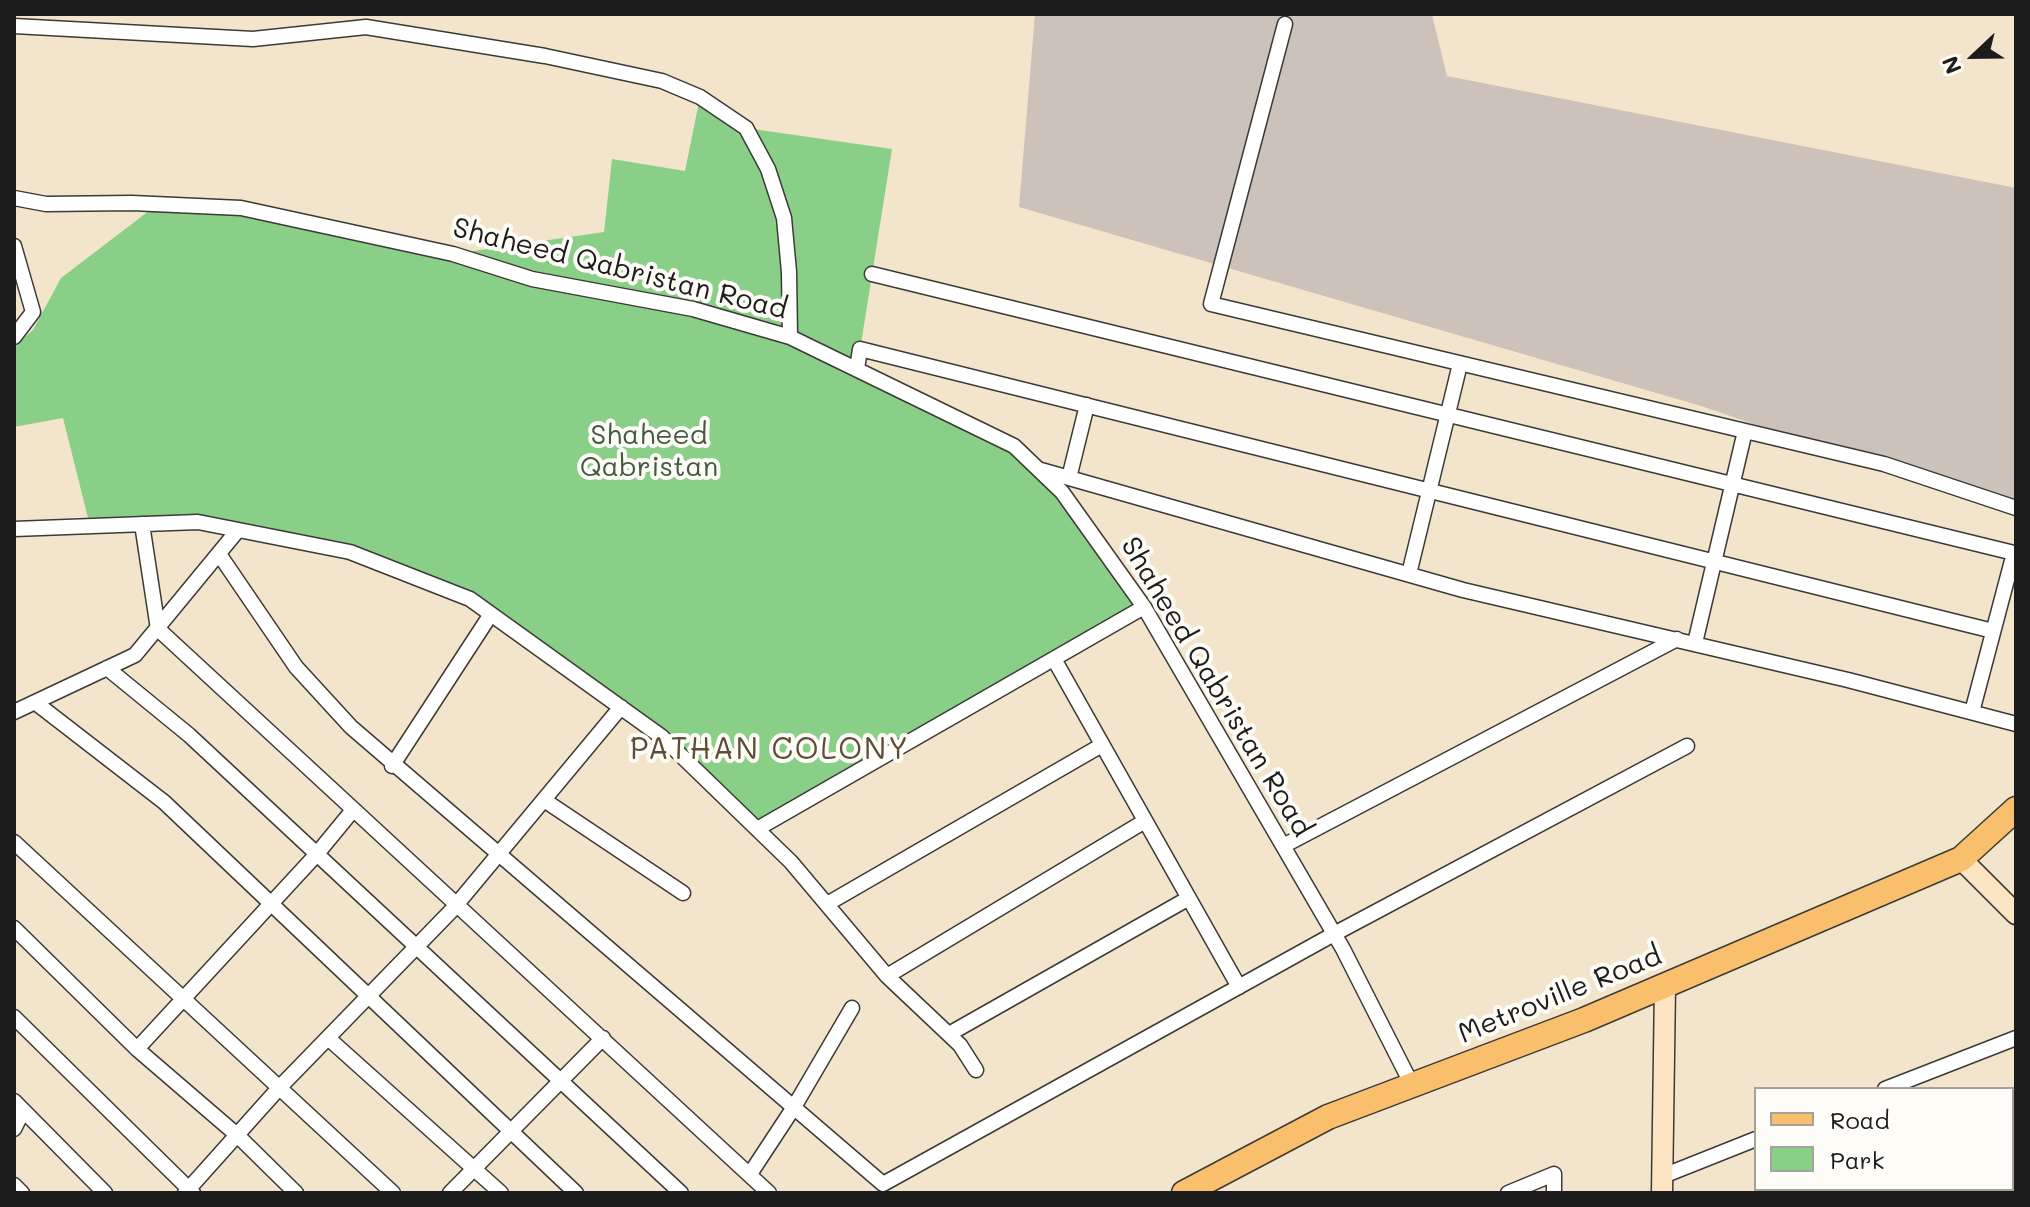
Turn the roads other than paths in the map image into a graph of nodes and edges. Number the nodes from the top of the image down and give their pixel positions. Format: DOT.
graph roads {
  1 [pos="1285,24"];
  2 [pos="14,26"];
  3 [pos="14,198"];
  4 [pos="14,246"];
  5 [pos="872,274"];
  6 [pos="14,337"];
  7 [pos="790,337"];
  8 [pos="1460,364"];
  9 [pos="857,369"];
  10 [pos="1087,405"];
  11 [pos="1447,415"];
  12 [pos="1745,431"];
  13 [pos="1038,469"];
  14 [pos="1069,478"];
  15 [pos="1732,484"];
  16 [pos="1429,490"];
  17 [pos="2016,508"];
  18 [pos="142,524"];
  19 [pos="14,529"];
  20 [pos="238,530"];
  21 [pos="219,554"];
  22 [pos="1714,561"];
  23 [pos="1409,574"];
  24 [pos="1144,607"];
  25 [pos="491,614"];
  26 [pos="158,629"];
  27 [pos="1993,631"];
  28 [pos="1677,639"];
  29 [pos="1695,643"];
  30 [pos="1054,659"];
  31 [pos="107,668"];
  32 [pos="36,703"];
  33 [pos="621,707"];
  34 [pos="14,712"];
  35 [pos="1972,712"];
  36 [pos="2016,724"];
  37 [pos="1102,745"];
  38 [pos="1687,746"];
  39 [pos="392,766"];
  40 [pos="544,800"];
  41 [pos="2016,809"];
  42 [pos="353,810"];
  43 [pos="1145,821"];
  44 [pos="757,829"];
  45 [pos="14,842"];
  46 [pos="1283,846"];
  47 [pos="500,852"];
  48 [pos="316,855"];
  49 [pos="1961,859"];
  50 [pos="683,893"];
  51 [pos="1189,898"];
  52 [pos="270,903"];
  53 [pos="456,904"];
  54 [pos="827,904"];
  55 [pos="2016,914"];
  56 [pos="14,928"];
  57 [pos="1334,934"];
  58 [pos="414,948"];
  59 [pos="887,976"];
  60 [pos="1665,986"];
  61 [pos="1239,987"];
  62 [pos="370,994"];
  63 [pos="184,1000"];
  64 [pos="852,1008"];
  65 [pos="14,1017"];
  66 [pos="949,1034"];
  67 [pos="328,1038"];
  68 [pos="603,1038"];
  69 [pos="2016,1038"];
  70 [pos="137,1049"];
  71 [pos="976,1070"];
  72 [pos="560,1081"];
  73 [pos="1412,1085"];
  74 [pos="1890,1087"];
  75 [pos="279,1088"];
  76 [pos="19,1106"];
  77 [pos="794,1107"];
  78 [pos="14,1129"];
  79 [pos="511,1130"];
  80 [pos="237,1135"];
  81 [pos="1754,1140"];
  82 [pos="474,1169"];
  83 [pos="750,1174"];
  84 [pos="1662,1184"];
  85 [pos="14,1185"];
  86 [pos="1214,1185"];
  87 [pos="189,1192"];
  88 [pos="22,1193"];
  89 [pos="105,1193"];
  90 [pos="296,1193"];
  91 [pos="393,1193"];
  92 [pos="450,1193"];
  93 [pos="501,1193"];
  94 [pos="576,1193"];
  95 [pos="681,1193"];
  96 [pos="769,1193"];
  97 [pos="1184,1193"];
  98 [pos="1508,1193"];
  99 [pos="1554,1193"];
  1 -- 8 [label="street"];
  2 -- 7 [label="street"];
  3 -- 7 [label="street, Shaheed Qabristan Road"];
  4 -- 6 [label="street"];
  5 -- 11 [label="street"];
  7 -- 9 [label="street, Shaheed Qabristan Road"];
  8 -- 11 [label="street"];
  8 -- 12 [label="street"];
  9 -- 10 [label="street"];
  9 -- 13 [label="street, Shaheed Qabristan Road"];
  10 -- 14 [label="street"];
  10 -- 16 [label="street"];
  11 -- 15 [label="street"];
  11 -- 16 [label="street"];
  12 -- 15 [label="street"];
  12 -- 17 [label="street"];
  13 -- 14 [label="street"];
  13 -- 24 [label="street, Shaheed Qabristan Road"];
  14 -- 23 [label="street"];
  15 -- 22 [label="street"];
  15 -- 27 [label="street"];
  16 -- 22 [label="street"];
  16 -- 23 [label="street"];
  18 -- 19 [label="street"];
  18 -- 20 [label="street"];
  18 -- 26 [label="street"];
  20 -- 21 [label="street"];
  20 -- 25 [label="street"];
  21 -- 26 [label="street"];
  21 -- 39 [label="street"];
  22 -- 27 [label="street"];
  22 -- 29 [label="street"];
  23 -- 28 [label="street"];
  24 -- 30 [label="street"];
  24 -- 46 [label="street, Shaheed Qabristan Road"];
  25 -- 33 [label="street"];
  25 -- 39 [label="street"];
  26 -- 31 [label="street"];
  26 -- 42 [label="street"];
  27 -- 35 [label="street"];
  28 -- 29 [label="street"];
  28 -- 46 [label="street"];
  29 -- 35 [label="street"];
  30 -- 37 [label="street"];
  30 -- 44 [label="street"];
  31 -- 32 [label="street"];
  31 -- 48 [label="street"];
  32 -- 34 [label="street"];
  32 -- 52 [label="street"];
  33 -- 40 [label="street"];
  33 -- 44 [label="street"];
  35 -- 36 [label="street"];
  37 -- 43 [label="street"];
  37 -- 54 [label="street"];
  38 -- 57 [label="street"];
  39 -- 47 [label="street"];
  40 -- 47 [label="street"];
  40 -- 50 [label="street"];
  41 -- 49 [label="main road, Metroville Road"];
  42 -- 48 [label="street"];
  42 -- 53 [label="street"];
  43 -- 51 [label="street"];
  43 -- 59 [label="street"];
  44 -- 54 [label="street"];
  45 -- 63 [label="street"];
  46 -- 57 [label="street, Shaheed Qabristan Road"];
  47 -- 53 [label="street"];
  47 -- 77 [label="street"];
  48 -- 52 [label="street"];
  48 -- 58 [label="street"];
  49 -- 55 [label="street"];
  49 -- 60 [label="main road, Metroville Road"];
  51 -- 61 [label="street"];
  51 -- 66 [label="street"];
  52 -- 62 [label="street"];
  52 -- 63 [label="street"];
  53 -- 58 [label="street"];
  53 -- 68 [label="street"];
  54 -- 59 [label="street"];
  56 -- 70 [label="street"];
  57 -- 61 [label="street"];
  57 -- 73 [label="street, Shaheed Qabristan Road"];
  58 -- 62 [label="street"];
  58 -- 72 [label="street"];
  59 -- 66 [label="street"];
  60 -- 73 [label="main road, Metroville Road"];
  60 -- 84 [label="street"];
  61 -- 77 [label="street"];
  62 -- 67 [label="street"];
  62 -- 79 [label="street"];
  63 -- 70 [label="street"];
  63 -- 75 [label="street"];
  64 -- 77 [label="street"];
  65 -- 87 [label="street"];
  66 -- 71 [label="street"];
  67 -- 75 [label="street"];
  67 -- 82 [label="street"];
  68 -- 72 [label="street"];
  68 -- 83 [label="street"];
  69 -- 74 [label="street"];
  70 -- 80 [label="street"];
  72 -- 79 [label="street"];
  72 -- 95 [label="street"];
  73 -- 86 [label="main road, Metroville Road"];
  75 -- 80 [label="street"];
  75 -- 91 [label="street"];
  76 -- 78 [label="street"];
  76 -- 89 [label="street"];
  77 -- 83 [label="street"];
  79 -- 82 [label="street"];
  79 -- 94 [label="street"];
  80 -- 87 [label="street"];
  80 -- 90 [label="street"];
  81 -- 84 [label="street"];
  82 -- 92 [label="street"];
  82 -- 93 [label="street"];
  83 -- 96 [label="street"];
  85 -- 88 [label="street"];
  86 -- 97 [label="main road, Metroville Road"];
  98 -- 99 [label="street"];
}
